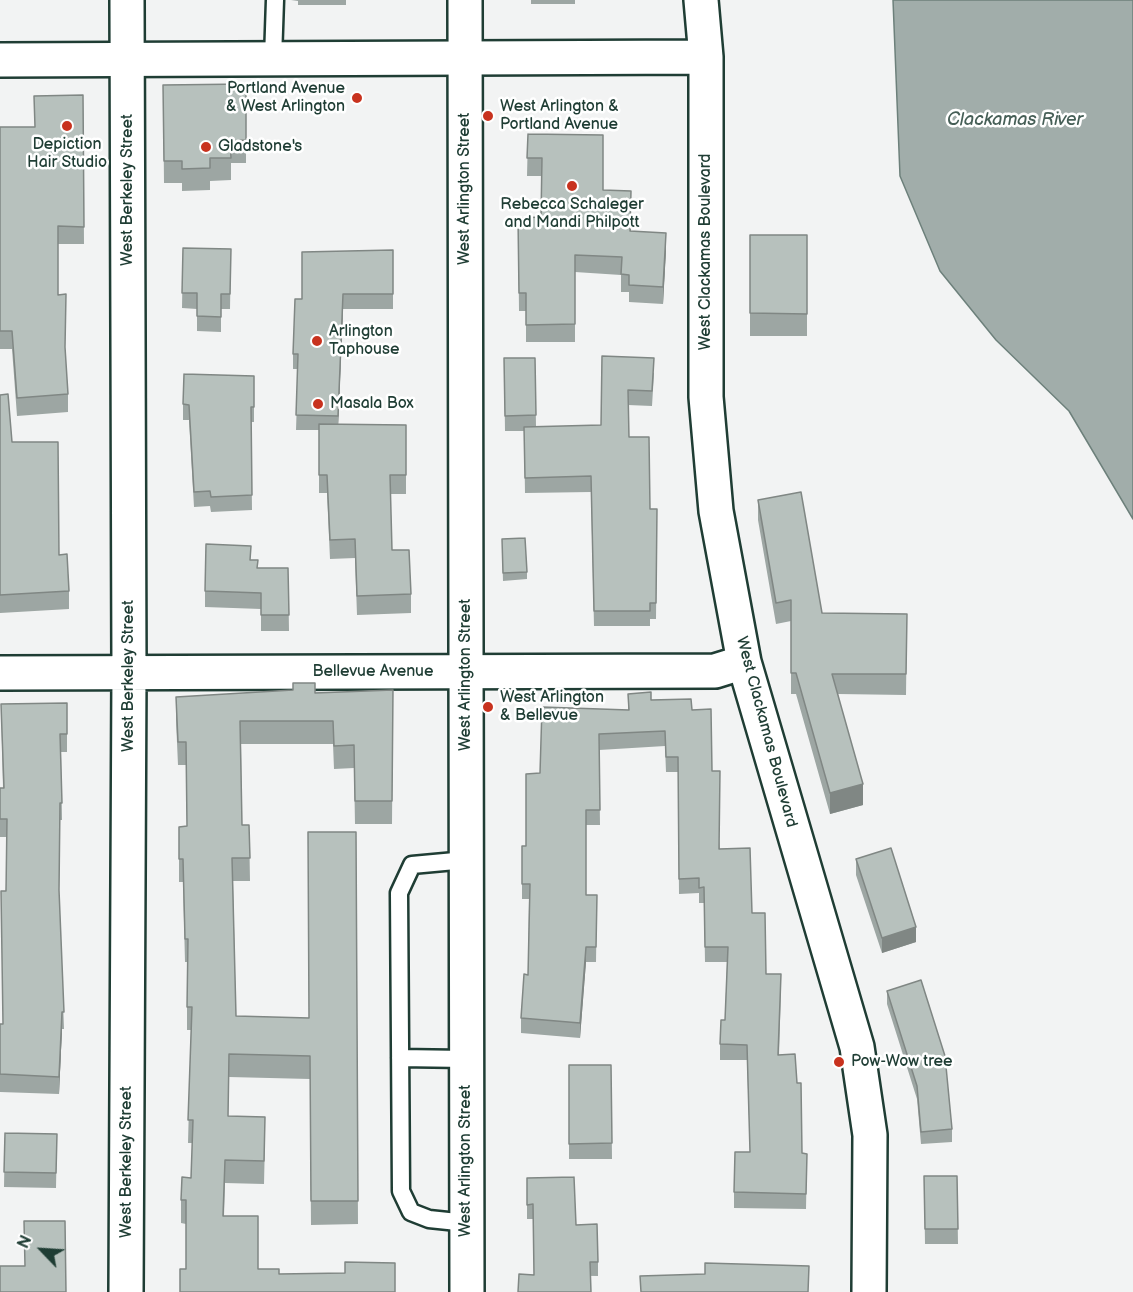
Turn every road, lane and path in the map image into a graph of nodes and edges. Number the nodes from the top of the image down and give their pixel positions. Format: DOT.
graph roads {
  1 [pos="127,0"];
  2 [pos="275,0"];
  3 [pos="465,0"];
  4 [pos="701,0"];
  5 [pos="706,57"];
  6 [pos="465,58"];
  7 [pos="273,59"];
  8 [pos="0,60"];
  9 [pos="127,60"];
  10 [pos="744,662"];
  11 [pos="129,672"];
  12 [pos="466,672"];
  13 [pos="0,673"];
  14 [pos="466,860"];
  15 [pos="400,1058"];
  16 [pos="466,1059"];
  17 [pos="466,1222"];
  18 [pos="126,1292"];
  19 [pos="467,1292"];
  20 [pos="869,1292"];
  1 -- 9 [label="street, West Berkeley Street"];
  2 -- 7 [label="lane"];
  3 -- 6 [label="street, West Arlington Street"];
  4 -- 5 [label="street, West Clackamas Boulevard"];
  5 -- 6 [label="street"];
  5 -- 10 [label="street, West Clackamas Boulevard"];
  6 -- 7 [label="street"];
  6 -- 12 [label="street, West Arlington Street"];
  7 -- 9 [label="street"];
  8 -- 9 [label="street"];
  9 -- 11 [label="street, West Berkeley Street"];
  10 -- 12 [label="street, Bellevue Avenue"];
  10 -- 20 [label="street, West Clackamas Boulevard"];
  11 -- 12 [label="street, Bellevue Avenue"];
  11 -- 13 [label="street, Bellevue Avenue"];
  11 -- 18 [label="street, West Berkeley Street"];
  12 -- 14 [label="street, West Arlington Street"];
  14 -- 15 [label="lane"];
  14 -- 16 [label="street, West Arlington Street"];
  15 -- 16 [label="lane"];
  15 -- 17 [label="lane"];
  16 -- 17 [label="street, West Arlington Street"];
  17 -- 19 [label="street, West Arlington Street"];
}
